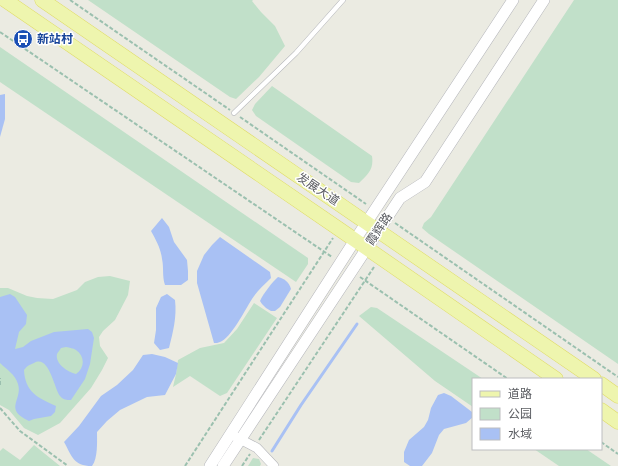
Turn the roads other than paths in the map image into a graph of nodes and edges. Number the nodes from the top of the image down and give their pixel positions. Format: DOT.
graph roads {
  1 [pos="5,0"];
  2 [pos="42,0"];
  3 [pos="343,0"];
  4 [pos="513,0"];
  5 [pos="544,0"];
  6 [pos="234,113"];
  7 [pos="366,223"];
  8 [pos="378,231"];
  9 [pos="355,240"];
  10 [pos="367,248"];
  11 [pos="555,378"];
  12 [pos="593,378"];
  13 [pos="602,385"];
  14 [pos="618,396"];
  15 [pos="602,411"];
  16 [pos="618,422"];
  17 [pos="236,437"];
  18 [pos="210,466"];
  19 [pos="223,466"];
  20 [pos="274,466"];
  1 -- 9 [label="main road, 发展大道"];
  2 -- 7 [label="main road, 发展大道"];
  3 -- 6 [label="lane"];
  4 -- 7 [label="street, 霞辉路"];
  5 -- 8 [label="street, 霞辉路"];
  7 -- 8 [label="main road, 发展大道"];
  7 -- 9 [label="street, 霞辉路"];
  8 -- 10 [label="street, 霞辉路"];
  8 -- 12 [label="main road, 发展大道"];
  9 -- 10 [label="main road, 发展大道"];
  9 -- 17 [label="street, 霞辉路"];
  10 -- 11 [label="main road, 发展大道"];
  10 -- 17 [label="street, 霞辉路"];
  13 -- 14 [label="main road"];
  15 -- 16 [label="main road"];
  17 -- 18 [label="street, 霞辉路"];
  17 -- 19 [label="street, 霞辉路"];
  17 -- 20 [label="street"];
}
